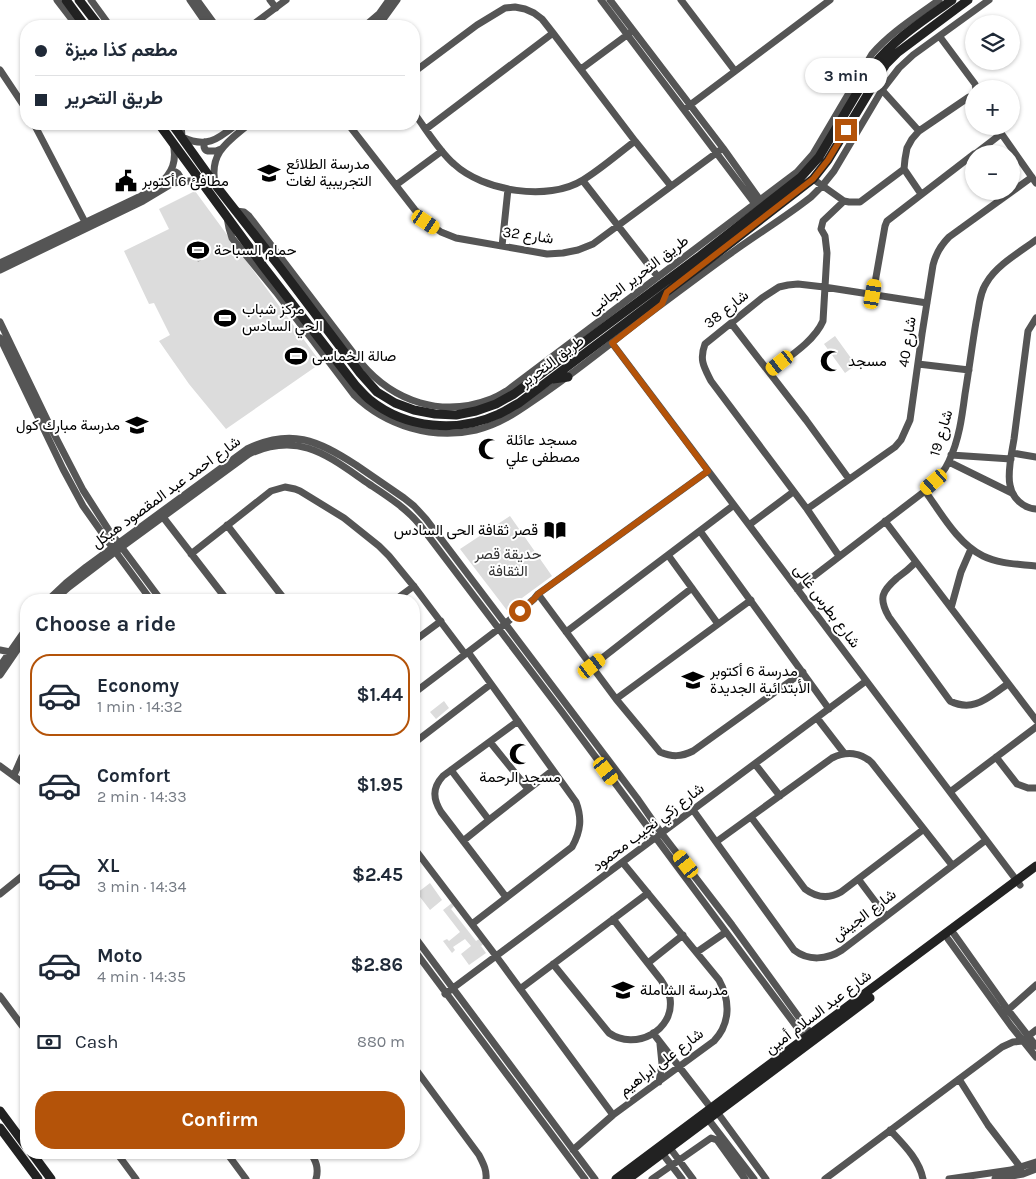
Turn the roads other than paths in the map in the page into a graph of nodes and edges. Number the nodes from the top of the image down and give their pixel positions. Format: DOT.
graph roads {
  1 [pos="58,0"];
  2 [pos="66,0"];
  3 [pos="190,0"];
  4 [pos="197,0"];
  5 [pos="270,0"];
  6 [pos="286,0"];
  7 [pos="389,0"];
  8 [pos="397,0"];
  9 [pos="601,0"];
  10 [pos="610,0"];
  11 [pos="681,0"];
  12 [pos="830,0"];
  13 [pos="939,0"];
  14 [pos="968,0"];
  15 [pos="989,0"];
  16 [pos="85,2"];
  17 [pos="952,4"];
  18 [pos="276,8"];
  19 [pos="76,14"];
  20 [pos="931,15"];
  21 [pos="912,19"];
  22 [pos="73,20"];
  23 [pos="81,20"];
  24 [pos="96,20"];
  25 [pos="104,20"];
  26 [pos="204,20"];
  27 [pos="212,20"];
  28 [pos="260,20"];
  29 [pos="372,20"];
  30 [pos="382,20"];
  31 [pos="938,22"];
  32 [pos="912,29"];
  33 [pos="553,33"];
  34 [pos="630,33"];
  35 [pos="940,37"];
  36 [pos="420,68"];
  37 [pos="581,69"];
  38 [pos="0,70"];
  39 [pos="735,71"];
  40 [pos="972,80"];
  41 [pos="882,90"];
  42 [pos="20,100"];
  43 [pos="965,100"];
  44 [pos="687,107"];
  45 [pos="420,121"];
  46 [pos="426,129"];
  47 [pos="37,130"];
  48 [pos="163,130"];
  49 [pos="177,130"];
  50 [pos="181,130"];
  51 [pos="229,130"];
  52 [pos="242,130"];
  53 [pos="353,130"];
  54 [pos="919,130"];
  55 [pos="1000,135"];
  56 [pos="1002,135"];
  57 [pos="182,137"];
  58 [pos="635,141"];
  59 [pos="205,142"];
  60 [pos="173,143"];
  61 [pos="986,145"];
  62 [pos="221,148"];
  63 [pos="720,150"];
  64 [pos="442,151"];
  65 [pos="822,151"];
  66 [pos="813,154"];
  67 [pos="965,161"];
  68 [pos="904,169"];
  69 [pos="171,171"];
  70 [pos="813,179"];
  71 [pos="1034,180"];
  72 [pos="180,181"];
  73 [pos="583,181"];
  74 [pos="216,185"];
  75 [pos="396,185"];
  76 [pos="671,186"];
  77 [pos="822,186"];
  78 [pos="206,187"];
  79 [pos="508,189"];
  80 [pos="921,194"];
  81 [pos="142,198"];
  82 [pos="844,200"];
  83 [pos="758,202"];
  84 [pos="236,211"];
  85 [pos="227,216"];
  86 [pos="85,222"];
  87 [pos="618,225"];
  88 [pos="725,227"];
  89 [pos="722,238"];
  90 [pos="1036,240"];
  91 [pos="502,246"];
  92 [pos="265,248"];
  93 [pos="256,257"];
  94 [pos="702,259"];
  95 [pos="0,263"];
  96 [pos="279,266"];
  97 [pos="0,270"];
  98 [pos="686,272"];
  99 [pos="269,273"];
  100 [pos="658,277"];
  101 [pos="824,287"];
  102 [pos="650,292"];
  103 [pos="667,292"];
  104 [pos="637,293"];
  105 [pos="873,294"];
  106 [pos="927,303"];
  107 [pos="662,304"];
  108 [pos="1036,318"];
  109 [pos="0,322"];
  110 [pos="730,323"];
  111 [pos="0,338"];
  112 [pos="612,343"];
  113 [pos="568,345"];
  114 [pos="566,355"];
  115 [pos="361,363"];
  116 [pos="918,364"];
  117 [pos="969,370"];
  118 [pos="341,372"];
  119 [pos="768,372"];
  120 [pos="360,373"];
  121 [pos="568,377"];
  122 [pos="551,379"];
  123 [pos="471,423"];
  124 [pos="459,432"];
  125 [pos="310,445"];
  126 [pos="1012,456"];
  127 [pos="1036,456"];
  128 [pos="950,458"];
  129 [pos="708,471"];
  130 [pos="849,479"];
  131 [pos="925,490"];
  132 [pos="794,492"];
  133 [pos="1012,493"];
  134 [pos="734,505"];
  135 [pos="807,509"];
  136 [pos="1036,509"];
  137 [pos="163,517"];
  138 [pos="426,519"];
  139 [pos="885,521"];
  140 [pos="226,525"];
  141 [pos="420,525"];
  142 [pos="749,525"];
  143 [pos="700,530"];
  144 [pos="117,547"];
  145 [pos="971,549"];
  146 [pos="191,554"];
  147 [pos="668,555"];
  148 [pos="839,556"];
  149 [pos="916,562"];
  150 [pos="1036,566"];
  151 [pos="414,586"];
  152 [pos="692,588"];
  153 [pos="796,588"];
  154 [pos="54,594"];
  155 [pos="61,594"];
  156 [pos="147,594"];
  157 [pos="156,594"];
  158 [pos="222,594"];
  159 [pos="280,594"];
  160 [pos="403,594"];
  161 [pos="538,594"];
  162 [pos="750,600"];
  163 [pos="951,608"];
  164 [pos="441,620"];
  165 [pos="505,624"];
  166 [pos="718,624"];
  167 [pos="499,628"];
  168 [pos="566,632"];
  169 [pos="420,636"];
  170 [pos="20,638"];
  171 [pos="20,646"];
  172 [pos="0,650"];
  173 [pos="10,652"];
  174 [pos="466,653"];
  175 [pos="1,660"];
  176 [pos="592,666"];
  177 [pos="802,672"];
  178 [pos="0,675"];
  179 [pos="866,681"];
  180 [pos="491,684"];
  181 [pos="1008,684"];
  182 [pos="420,688"];
  183 [pos="616,699"];
  184 [pos="829,709"];
  185 [pos="817,718"];
  186 [pos="1036,720"];
  187 [pos="518,721"];
  188 [pos="1036,727"];
  189 [pos="420,738"];
  190 [pos="490,742"];
  191 [pos="844,754"];
  192 [pos="996,757"];
  193 [pos="20,762"];
  194 [pos="755,764"];
  195 [pos="0,766"];
  196 [pos="451,770"];
  197 [pos="553,770"];
  198 [pos="14,775"];
  199 [pos="20,780"];
  200 [pos="1036,788"];
  201 [pos="528,790"];
  202 [pos="950,792"];
  203 [pos="780,796"];
  204 [pos="693,810"];
  205 [pos="751,817"];
  206 [pos="488,820"];
  207 [pos="924,829"];
  208 [pos="659,836"];
  209 [pos="986,840"];
  210 [pos="463,841"];
  211 [pos="716,842"];
  212 [pos="420,856"];
  213 [pos="623,863"];
  214 [pos="952,865"];
  215 [pos="1036,866"];
  216 [pos="1036,872"];
  217 [pos="20,878"];
  218 [pos="859,880"];
  219 [pos="1018,882"];
  220 [pos="648,893"];
  221 [pos="0,894"];
  222 [pos="506,897"];
  223 [pos="886,916"];
  224 [pos="613,919"];
  225 [pos="472,924"];
  226 [pos="726,932"];
  227 [pos="683,934"];
  228 [pos="951,937"];
  229 [pos="420,944"];
  230 [pos="697,952"];
  231 [pos="496,956"];
  232 [pos="420,959"];
  233 [pos="648,963"];
  234 [pos="553,964"];
  235 [pos="1036,985"];
  236 [pos="452,988"];
  237 [pos="520,989"];
  238 [pos="445,994"];
  239 [pos="0,996"];
  240 [pos="1008,1010"];
  241 [pos="20,1023"];
  242 [pos="1011,1026"];
  243 [pos="1036,1030"];
  244 [pos="653,1033"];
  245 [pos="810,1038"];
  246 [pos="1025,1039"];
  247 [pos="659,1041"];
  248 [pos="1036,1046"];
  249 [pos="1002,1047"];
  250 [pos="1036,1057"];
  251 [pos="679,1067"];
  252 [pos="420,1075"];
  253 [pos="959,1079"];
  254 [pos="659,1082"];
  255 [pos="714,1110"];
  256 [pos="0,1111"];
  257 [pos="613,1115"];
  258 [pos="708,1119"];
  259 [pos="0,1128"];
  260 [pos="890,1130"];
  261 [pos="20,1138"];
  262 [pos="573,1150"];
  263 [pos="666,1150"];
  264 [pos="20,1155"];
  265 [pos="23,1159"];
  266 [pos="36,1159"];
  267 [pos="121,1159"];
  268 [pos="231,1159"];
  269 [pos="314,1159"];
  270 [pos="679,1160"];
  271 [pos="1036,1162"];
  272 [pos="672,1165"];
  273 [pos="1021,1168"];
  274 [pos="1036,1169"];
  275 [pos="38,1179"];
  276 [pos="51,1179"];
  277 [pos="136,1179"];
  278 [pos="246,1179"];
  279 [pos="316,1179"];
  280 [pos="486,1179"];
  281 [pos="585,1179"];
  282 [pos="595,1179"];
  283 [pos="616,1179"];
  284 [pos="628,1179"];
  285 [pos="652,1179"];
  286 [pos="682,1179"];
  287 [pos="693,1179"];
  288 [pos="745,1179"];
  289 [pos="754,1179"];
  290 [pos="766,1179"];
  291 [pos="825,1179"];
  292 [pos="923,1179"];
  293 [pos="950,1179"];
  294 [pos="995,1179"];
  1 -- 22 [label="street"];
  2 -- 19 [label="street"];
  3 -- 26 [label="street"];
  4 -- 27 [label="street"];
  5 -- 18 [label="street"];
  6 -- 18 [label="street"];
  7 -- 29 [label="street"];
  8 -- 30 [label="street"];
  9 -- 34 [label="street"];
  10 -- 34 [label="street"];
  11 -- 39 [label="street"];
  12 -- 39 [label="street"];
  13 -- 21 [label="street, طريق التحرير الجانبى"];
  14 -- 17 [label="street, طريق التحرير"];
  15 -- 35 [label="street"];
  16 -- 19 [label="street"];
  16 -- 24 [label="street"];
  16 -- 25 [label="street"];
  17 -- 20 [label="street, طريق التحرير"];
  17 -- 31 [label="street, طريق التحرير"];
  18 -- 28 [label="street"];
  19 -- 23 [label="street"];
  20 -- 31 [label="street"];
  20 -- 32 [label="street, طريق التحرير"];
  21 -- 32 [label="street"];
  21 -- 66 [label="street, طريق التحرير الجانبى"];
  31 -- 70 [label="street, طريق التحرير"];
  32 -- 65 [label="street, طريق التحرير"];
  33 -- 36 [label="street"];
  33 -- 37 [label="street"];
  33 -- 46 [label="street"];
  34 -- 37 [label="street"];
  34 -- 44 [label="street"];
  35 -- 40 [label="street"];
  35 -- 41 [label="street"];
  37 -- 58 [label="street"];
  38 -- 42 [label="street"];
  39 -- 44 [label="street"];
  41 -- 54 [label="street"];
  41 -- 77 [label="street"];
  43 -- 54 [label="street"];
  44 -- 63 [label="street"];
  45 -- 46 [label="street"];
  46 -- 64 [label="street"];
  47 -- 86 [label="street"];
  48 -- 60 [label="street, طريق التحرير"];
  49 -- 57 [label="street, طريق التحرير"];
  50 -- 57 [label="street"];
  51 -- 59 [label="street"];
  52 -- 62 [label="street"];
  53 -- 75 [label="street, شارع 32"];
  54 -- 68 [label="street"];
  55 -- 61 [label="street"];
  56 -- 71 [label="street"];
  57 -- 59 [label="street"];
  57 -- 74 [label="street, طريق التحرير"];
  58 -- 73 [label="street"];
  58 -- 76 [label="street"];
  59 -- 62 [label="street"];
  60 -- 69 [label="street"];
  60 -- 78 [label="street, طريق التحرير"];
  62 -- 74 [label="street"];
  63 -- 76 [label="street, شارع 32"];
  63 -- 83 [label="street"];
  64 -- 75 [label="street"];
  64 -- 79 [label="street"];
  65 -- 66 [label="street"];
  65 -- 89 [label="street, طريق التحرير"];
  66 -- 83 [label="street, طريق التحرير الجانبى"];
  67 -- 80 [label="street"];
  68 -- 80 [label="street"];
  68 -- 82 [label="street"];
  69 -- 72 [label="street"];
  69 -- 81 [label="street"];
  70 -- 77 [label="street"];
  70 -- 94 [label="street, طريق التحرير"];
  71 -- 106 [label="street, شارع 40"];
  72 -- 78 [label="street"];
  72 -- 81 [label="street"];
  73 -- 79 [label="street"];
  73 -- 87 [label="street"];
  74 -- 84 [label="street, طريق التحرير"];
  75 -- 91 [label="street, شارع 32"];
  76 -- 87 [label="street, شارع 32"];
  77 -- 82 [label="street"];
  77 -- 107 [label="street"];
  78 -- 85 [label="street, طريق التحرير"];
  79 -- 91 [label="street"];
  80 -- 105 [label="street"];
  81 -- 86 [label="street"];
  81 -- 97 [label="street"];
  82 -- 101 [label="street"];
  83 -- 88 [label="street, طريق التحرير الجانبى"];
  84 -- 92 [label="street, طريق التحرير"];
  84 -- 115 [label="street, طريق التحرير الجانبى"];
  85 -- 93 [label="street, طريق التحرير"];
  85 -- 118 [label="street"];
  86 -- 95 [label="street"];
  87 -- 91 [label="street, شارع 32"];
  87 -- 100 [label="street"];
  88 -- 89 [label="street"];
  88 -- 100 [label="street, طريق التحرير الجانبى"];
  89 -- 94 [label="street, طريق التحرير"];
  90 -- 117 [label="street, شارع 19"];
  92 -- 93 [label="street"];
  92 -- 96 [label="street, طريق التحرير"];
  93 -- 99 [label="street, طريق التحرير"];
  94 -- 98 [label="street, طريق التحرير"];
  96 -- 99 [label="street"];
  96 -- 120 [label="street, طريق التحرير"];
  98 -- 102 [label="street, طريق التحرير"];
  98 -- 103 [label="street, طريق التحرير"];
  99 -- 118 [label="street, طريق التحرير"];
  100 -- 104 [label="street, طريق التحرير الجانبى"];
  101 -- 105 [label="street, شارع 38"];
  101 -- 110 [label="street, شارع 38"];
  101 -- 119 [label="street"];
  102 -- 104 [label="street"];
  102 -- 114 [label="street, طريق التحرير"];
  103 -- 107 [label="street"];
  103 -- 122 [label="street, طريق التحرير"];
  104 -- 113 [label="street, طريق التحرير الجانبى"];
  105 -- 106 [label="street, شارع 38"];
  106 -- 116 [label="street, شارع 40"];
  107 -- 112 [label="street"];
  108 -- 126 [label="street"];
  109 -- 144 [label="street"];
  110 -- 119 [label="street"];
  110 -- 132 [label="street, شارع 38"];
  111 -- 144 [label="street"];
  112 -- 121 [label="street"];
  112 -- 129 [label="street, شارع بطرس غالى"];
  113 -- 114 [label="street"];
  113 -- 115 [label="street, طريق التحرير الجانبى"];
  114 -- 120 [label="street, طريق التحرير"];
  115 -- 120 [label="street"];
  116 -- 117 [label="street"];
  116 -- 130 [label="street, شارع 40"];
  117 -- 128 [label="street, شارع 19"];
  118 -- 123 [label="street, طريق التحرير"];
  118 -- 124 [label="street"];
  119 -- 130 [label="street"];
  121 -- 122 [label="street"];
  121 -- 124 [label="street"];
  122 -- 123 [label="street, طريق التحرير"];
  123 -- 124 [label="street"];
  125 -- 137 [label="street, شارع احمد عبد المقصود هيكل"];
  125 -- 138 [label="street, شارع احمد عبد المقصود هيكل"];
  125 -- 141 [label="street, شارع احمد عبد المقصود هيكل"];
  125 -- 144 [label="street, شارع احمد عبد المقصود هيكل"];
  126 -- 127 [label="street"];
  126 -- 128 [label="street"];
  126 -- 133 [label="street"];
  128 -- 131 [label="street, شارع 19"];
  128 -- 133 [label="street"];
  129 -- 134 [label="street, شارع بطرس غالى"];
  129 -- 161 [label="street"];
  130 -- 135 [label="street, شارع 40"];
  131 -- 139 [label="street, شارع 19"];
  131 -- 145 [label="street"];
  132 -- 135 [label="street, شارع 38"];
  132 -- 142 [label="street"];
  133 -- 136 [label="street"];
  134 -- 142 [label="street, شارع بطرس غالى"];
  134 -- 143 [label="street"];
  135 -- 148 [label="street, شارع 38"];
  137 -- 144 [label="street, شارع احمد عبد المقصود هيكل"];
  137 -- 146 [label="street"];
  138 -- 141 [label="street"];
  138 -- 165 [label="street, شارع احمد عبد المقصود هيكل"];
  139 -- 148 [label="street, شارع 19"];
  139 -- 149 [label="street"];
  140 -- 146 [label="street"];
  140 -- 151 [label="street"];
  140 -- 159 [label="street"];
  141 -- 167 [label="street, شارع احمد عبد المقصود هيكل"];
  142 -- 153 [label="street, شارع بطرس غالى"];
  143 -- 147 [label="street"];
  143 -- 162 [label="street"];
  144 -- 154 [label="street, شارع احمد عبد المقصود هيكل"];
  144 -- 155 [label="street, شارع احمد عبد المقصود هيكل"];
  144 -- 156 [label="street"];
  144 -- 157 [label="street"];
  145 -- 150 [label="street"];
  145 -- 163 [label="street"];
  146 -- 158 [label="street"];
  147 -- 152 [label="street"];
  147 -- 168 [label="street"];
  148 -- 153 [label="street, شارع 19"];
  149 -- 163 [label="street"];
  149 -- 181 [label="street"];
  151 -- 160 [label="street"];
  151 -- 164 [label="street"];
  152 -- 166 [label="street"];
  152 -- 176 [label="street"];
  153 -- 179 [label="street, شارع بطرس غالى"];
  161 -- 165 [label="street"];
  161 -- 168 [label="street"];
  162 -- 166 [label="street"];
  162 -- 177 [label="street"];
  163 -- 181 [label="street"];
  164 -- 169 [label="street"];
  164 -- 174 [label="street"];
  165 -- 167 [label="street"];
  165 -- 208 [label="street, شارع احمد عبد المقصود هيكل"];
  166 -- 183 [label="street"];
  167 -- 174 [label="street"];
  167 -- 208 [label="street, شارع احمد عبد المقصود هيكل"];
  168 -- 176 [label="street"];
  170 -- 173 [label="street"];
  171 -- 178 [label="street"];
  172 -- 173 [label="street"];
  173 -- 175 [label="street"];
  174 -- 180 [label="street"];
  174 -- 182 [label="street"];
  176 -- 183 [label="street"];
  177 -- 183 [label="street"];
  177 -- 184 [label="street"];
  179 -- 184 [label="street, شارع زكي نجيب محمود"];
  179 -- 202 [label="street, شارع بطرس غالى"];
  180 -- 187 [label="street"];
  180 -- 189 [label="street"];
  181 -- 186 [label="street"];
  184 -- 185 [label="street, شارع زكي نجيب محمود"];
  185 -- 191 [label="street"];
  185 -- 194 [label="street, شارع زكي نجيب محمود"];
  187 -- 190 [label="street"];
  187 -- 197 [label="street"];
  188 -- 192 [label="street"];
  190 -- 196 [label="street"];
  190 -- 201 [label="street"];
  191 -- 203 [label="street"];
  191 -- 207 [label="street"];
  192 -- 200 [label="street"];
  192 -- 202 [label="street"];
  193 -- 198 [label="street"];
  194 -- 203 [label="street"];
  194 -- 204 [label="street, شارع زكي نجيب محمود"];
  195 -- 198 [label="street"];
  196 -- 206 [label="street"];
  196 -- 210 [label="street"];
  197 -- 201 [label="street"];
  197 -- 222 [label="street"];
  198 -- 199 [label="street"];
  201 -- 206 [label="street"];
  202 -- 209 [label="street, شارع بطرس غالى"];
  203 -- 205 [label="street"];
  204 -- 208 [label="street, شارع زكي نجيب محمود"];
  204 -- 211 [label="street, شارع الجيش"];
  205 -- 211 [label="street"];
  205 -- 218 [label="street"];
  206 -- 210 [label="street"];
  207 -- 214 [label="street"];
  207 -- 218 [label="street"];
  208 -- 213 [label="street, شارع زكي نجيب محمود"];
  208 -- 226 [label="street, شارع احمد عبد المقصود هيكل"];
  208 -- 245 [label="street, شارع احمد عبد المقصود هيكل"];
  209 -- 214 [label="street, شارع الجيش"];
  209 -- 219 [label="street, شارع بطرس غالى"];
  210 -- 222 [label="street"];
  211 -- 223 [label="street, شارع الجيش"];
  212 -- 225 [label="street"];
  213 -- 220 [label="street, شارع على ابراهيم"];
  213 -- 231 [label="street, شارع زكي نجيب محمود"];
  214 -- 223 [label="street, شارع الجيش"];
  215 -- 219 [label="street, شارع عبد السلام أمين"];
  216 -- 219 [label="street, شارع عبد السلام أمين"];
  217 -- 221 [label="street"];
  218 -- 223 [label="street"];
  219 -- 228 [label="street, شارع عبد السلام أمين"];
  219 -- 245 [label="street, شارع عبد السلام أمين"];
  220 -- 224 [label="street"];
  220 -- 227 [label="street, شارع على ابراهيم"];
  222 -- 225 [label="street"];
  224 -- 233 [label="street"];
  224 -- 234 [label="street"];
  225 -- 231 [label="street"];
  226 -- 230 [label="street"];
  226 -- 245 [label="street, شارع احمد عبد المقصود هيكل"];
  227 -- 230 [label="street, شارع على ابراهيم"];
  227 -- 233 [label="street"];
  228 -- 240 [label="street"];
  228 -- 242 [label="street"];
  228 -- 245 [label="street, شارع عبد السلام أمين"];
  229 -- 236 [label="street"];
  230 -- 251 [label="street, شارع على ابراهيم"];
  231 -- 236 [label="street, شارع زكي نجيب محمود"];
  231 -- 237 [label="street"];
  232 -- 238 [label="street"];
  233 -- 244 [label="street"];
  234 -- 237 [label="street"];
  234 -- 244 [label="street"];
  235 -- 240 [label="street"];
  236 -- 238 [label="street, شارع زكي نجيب محمود"];
  236 -- 262 [label="street"];
  237 -- 257 [label="street"];
  238 -- 281 [label="street"];
  239 -- 241 [label="street"];
  240 -- 246 [label="street"];
  242 -- 246 [label="street"];
  242 -- 249 [label="street"];
  243 -- 246 [label="street"];
  244 -- 247 [label="street"];
  245 -- 255 [label="street, شارع عبد السلام أمين"];
  246 -- 248 [label="street"];
  246 -- 249 [label="street"];
  246 -- 250 [label="street"];
  247 -- 251 [label="street"];
  247 -- 254 [label="street"];
  249 -- 253 [label="street"];
  251 -- 254 [label="street, شارع على ابراهيم"];
  251 -- 255 [label="street"];
  252 -- 280 [label="street"];
  253 -- 260 [label="street"];
  253 -- 273 [label="street"];
  254 -- 257 [label="street, شارع على ابراهيم"];
  255 -- 258 [label="street, شارع عبد السلام أمين"];
  255 -- 283 [label="street, شارع عبد السلام أمين"];
  255 -- 290 [label="street"];
  256 -- 261 [label="street"];
  257 -- 262 [label="street, شارع على ابراهيم"];
  258 -- 263 [label="street, شارع عبد السلام أمين"];
  258 -- 289 [label="street"];
  259 -- 264 [label="street"];
  260 -- 291 [label="street"];
  260 -- 292 [label="street"];
  262 -- 282 [label="street"];
  263 -- 270 [label="street"];
  263 -- 272 [label="street"];
  263 -- 284 [label="street, شارع عبد السلام أمين"];
  265 -- 275 [label="street"];
  266 -- 276 [label="street"];
  267 -- 277 [label="street"];
  268 -- 278 [label="street"];
  269 -- 279 [label="street"];
  270 -- 272 [label="street"];
  270 -- 287 [label="street"];
  270 -- 288 [label="street"];
  271 -- 273 [label="street"];
  272 -- 285 [label="street"];
  272 -- 286 [label="street"];
  273 -- 293 [label="street"];
  274 -- 294 [label="street"];
}
